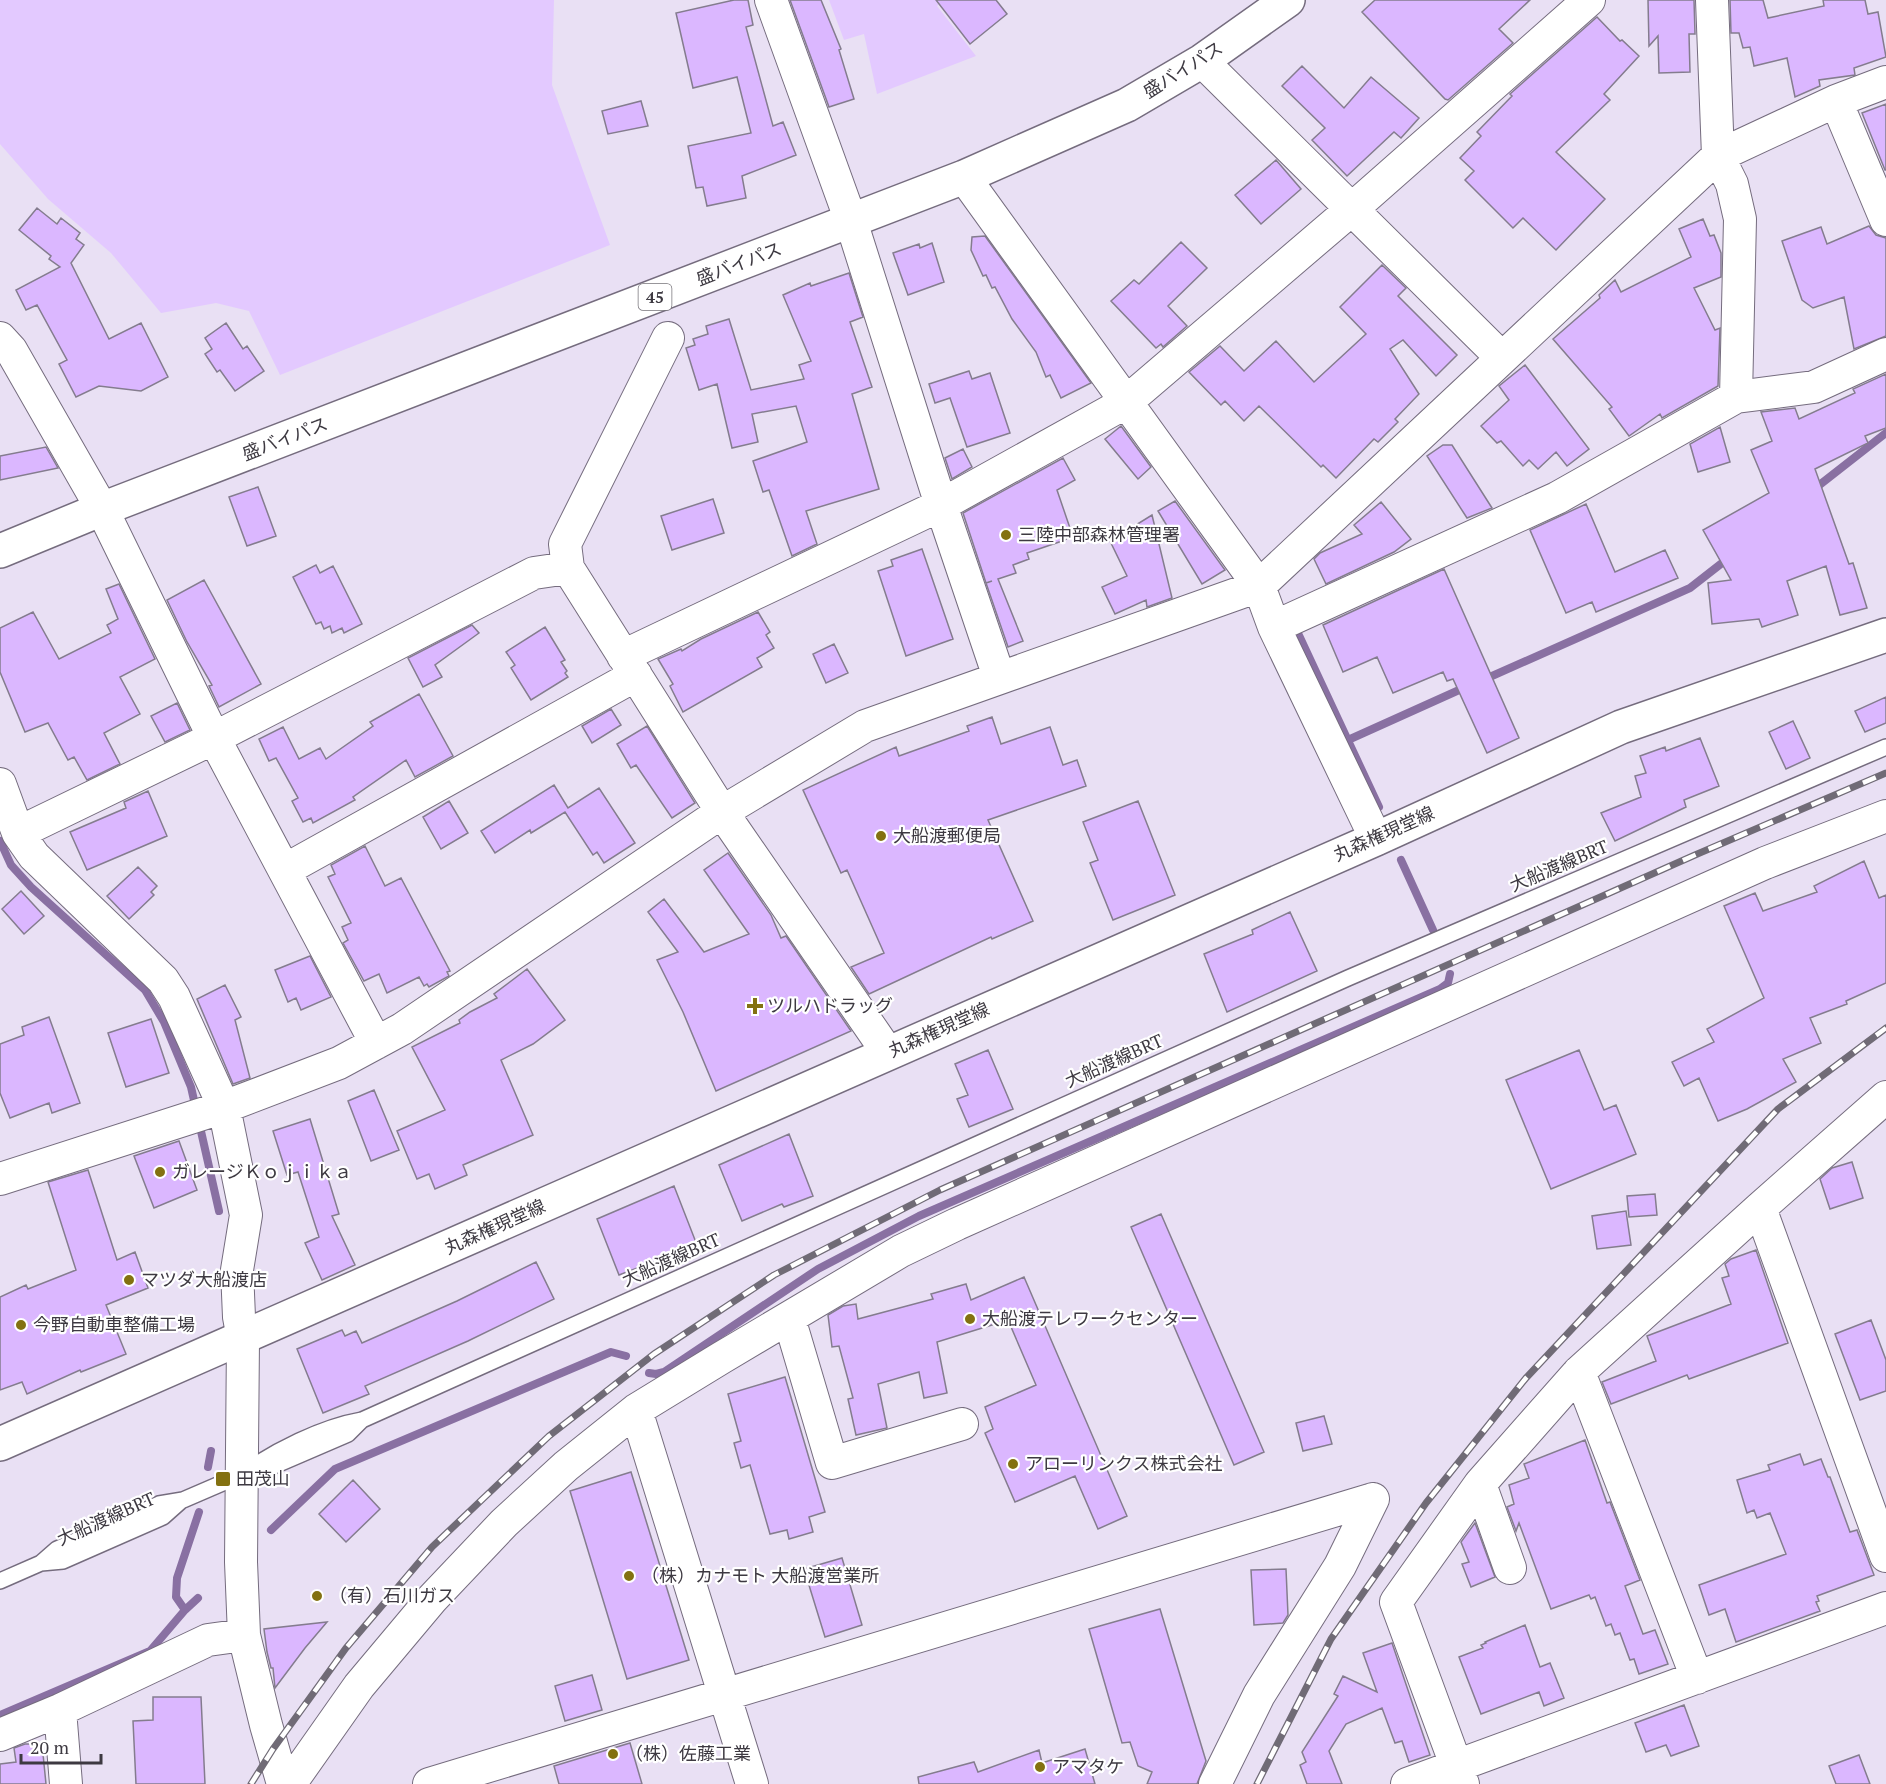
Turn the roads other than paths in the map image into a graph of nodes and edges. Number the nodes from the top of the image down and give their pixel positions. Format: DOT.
graph roads {
  1 [pos="771,0"];
  2 [pos="1288,0"];
  3 [pos="1589,0"];
  4 [pos="1712,0"];
  5 [pos="1202,61"];
  6 [pos="1886,82"];
  7 [pos="1836,100"];
  8 [pos="1718,156"];
  9 [pos="964,177"];
  10 [pos="1352,209"];
  11 [pos="1886,220"];
  12 [pos="851,221"];
  13 [pos="668,338"];
  14 [pos="4,348"];
  15 [pos="1886,354"];
  16 [pos="1502,358"];
  17 [pos="1736,397"];
  18 [pos="1125,403"];
  19 [pos="941,505"];
  20 [pos="102,509"];
  21 [pos="0,551"];
  22 [pos="568,568"];
  23 [pos="1259,586"];
  24 [pos="1274,627"];
  25 [pos="1886,635"];
  26 [pos="629,665"];
  27 [pos="999,677"];
  28 [pos="214,738"];
  29 [pos="1886,747"];
  30 [pos="0,784"];
  31 [pos="722,812"];
  32 [pos="1886,816"];
  33 [pos="18,832"];
  34 [pos="1376,839"];
  35 [pos="285,870"];
  36 [pos="376,1043"];
  37 [pos="888,1053"];
  38 [pos="1886,1097"];
  39 [pos="207,1113"];
  40 [pos="0,1179"];
  41 [pos="1760,1208"];
  42 [pos="789,1318"];
  43 [pos="243,1339"];
  44 [pos="1579,1372"];
  45 [pos="636,1410"];
  46 [pos="962,1424"];
  47 [pos="0,1444"];
  48 [pos="241,1475"];
  49 [pos="1480,1484"];
  50 [pos="1886,1556"];
  51 [pos="1510,1568"];
  52 [pos="0,1581"];
  53 [pos="1886,1608"];
  54 [pos="244,1635"];
  55 [pos="1696,1678"];
  56 [pos="725,1693"];
  57 [pos="60,1710"];
  58 [pos="0,1735"];
  59 [pos="1459,1775"];
  60 [pos="66,1784"];
  61 [pos="283,1784"];
  62 [pos="290,1784"];
  63 [pos="429,1784"];
  64 [pos="752,1784"];
  65 [pos="1215,1784"];
  66 [pos="1407,1784"];
  1 -- 12 [label="street"];
  2 -- 5 [label="main road, 盛バイパス / 45"];
  3 -- 10 [label="street"];
  4 -- 8 [label="street"];
  5 -- 9 [label="main road, 盛バイパス / 45"];
  5 -- 10 [label="street"];
  6 -- 7 [label="street"];
  7 -- 8 [label="street"];
  7 -- 11 [label="street"];
  8 -- 16 [label="street"];
  8 -- 17 [label="street"];
  9 -- 12 [label="main road, 盛バイパス / 45"];
  9 -- 18 [label="street"];
  10 -- 16 [label="street"];
  10 -- 18 [label="street"];
  12 -- 19 [label="street"];
  12 -- 20 [label="main road, 盛バイパス / 45"];
  13 -- 22 [label="street"];
  14 -- 20 [label="street"];
  15 -- 17 [label="street"];
  16 -- 23 [label="street"];
  17 -- 24 [label="street"];
  18 -- 19 [label="street"];
  18 -- 23 [label="street"];
  19 -- 26 [label="street"];
  19 -- 27 [label="street"];
  20 -- 21 [label="main road, 盛バイパス / 45"];
  20 -- 28 [label="street"];
  22 -- 26 [label="street"];
  22 -- 28 [label="street"];
  23 -- 24 [label="street"];
  23 -- 27 [label="street"];
  24 -- 34 [label="street"];
  25 -- 34 [label="main road, 丸森権現堂線"];
  26 -- 31 [label="street"];
  26 -- 35 [label="street"];
  27 -- 31 [label="street"];
  28 -- 33 [label="street"];
  28 -- 35 [label="street"];
  29 -- 48 [label="lane, 大船渡線BRT"];
  30 -- 33 [label="street"];
  31 -- 36 [label="street"];
  31 -- 37 [label="street"];
  32 -- 42 [label="street"];
  33 -- 39 [label="street"];
  34 -- 37 [label="main road, 丸森権現堂線"];
  35 -- 36 [label="street"];
  36 -- 39 [label="street"];
  37 -- 43 [label="main road, 丸森権現堂線"];
  38 -- 41 [label="street"];
  39 -- 40 [label="street"];
  39 -- 43 [label="street"];
  41 -- 44 [label="street"];
  41 -- 50 [label="street"];
  42 -- 45 [label="street"];
  42 -- 46 [label="street"];
  43 -- 47 [label="main road, 丸森権現堂線"];
  43 -- 48 [label="street"];
  44 -- 49 [label="street"];
  44 -- 55 [label="street"];
  45 -- 56 [label="street"];
  45 -- 62 [label="street"];
  48 -- 52 [label="lane, 大船渡線BRT"];
  48 -- 54 [label="street"];
  49 -- 51 [label="street"];
  49 -- 59 [label="street"];
  53 -- 55 [label="street"];
  54 -- 57 [label="street"];
  54 -- 61 [label="street"];
  55 -- 59 [label="street"];
  56 -- 63 [label="street"];
  56 -- 64 [label="street"];
  56 -- 65 [label="street"];
  57 -- 58 [label="street"];
  57 -- 60 [label="street"];
  59 -- 66 [label="street"];
}
